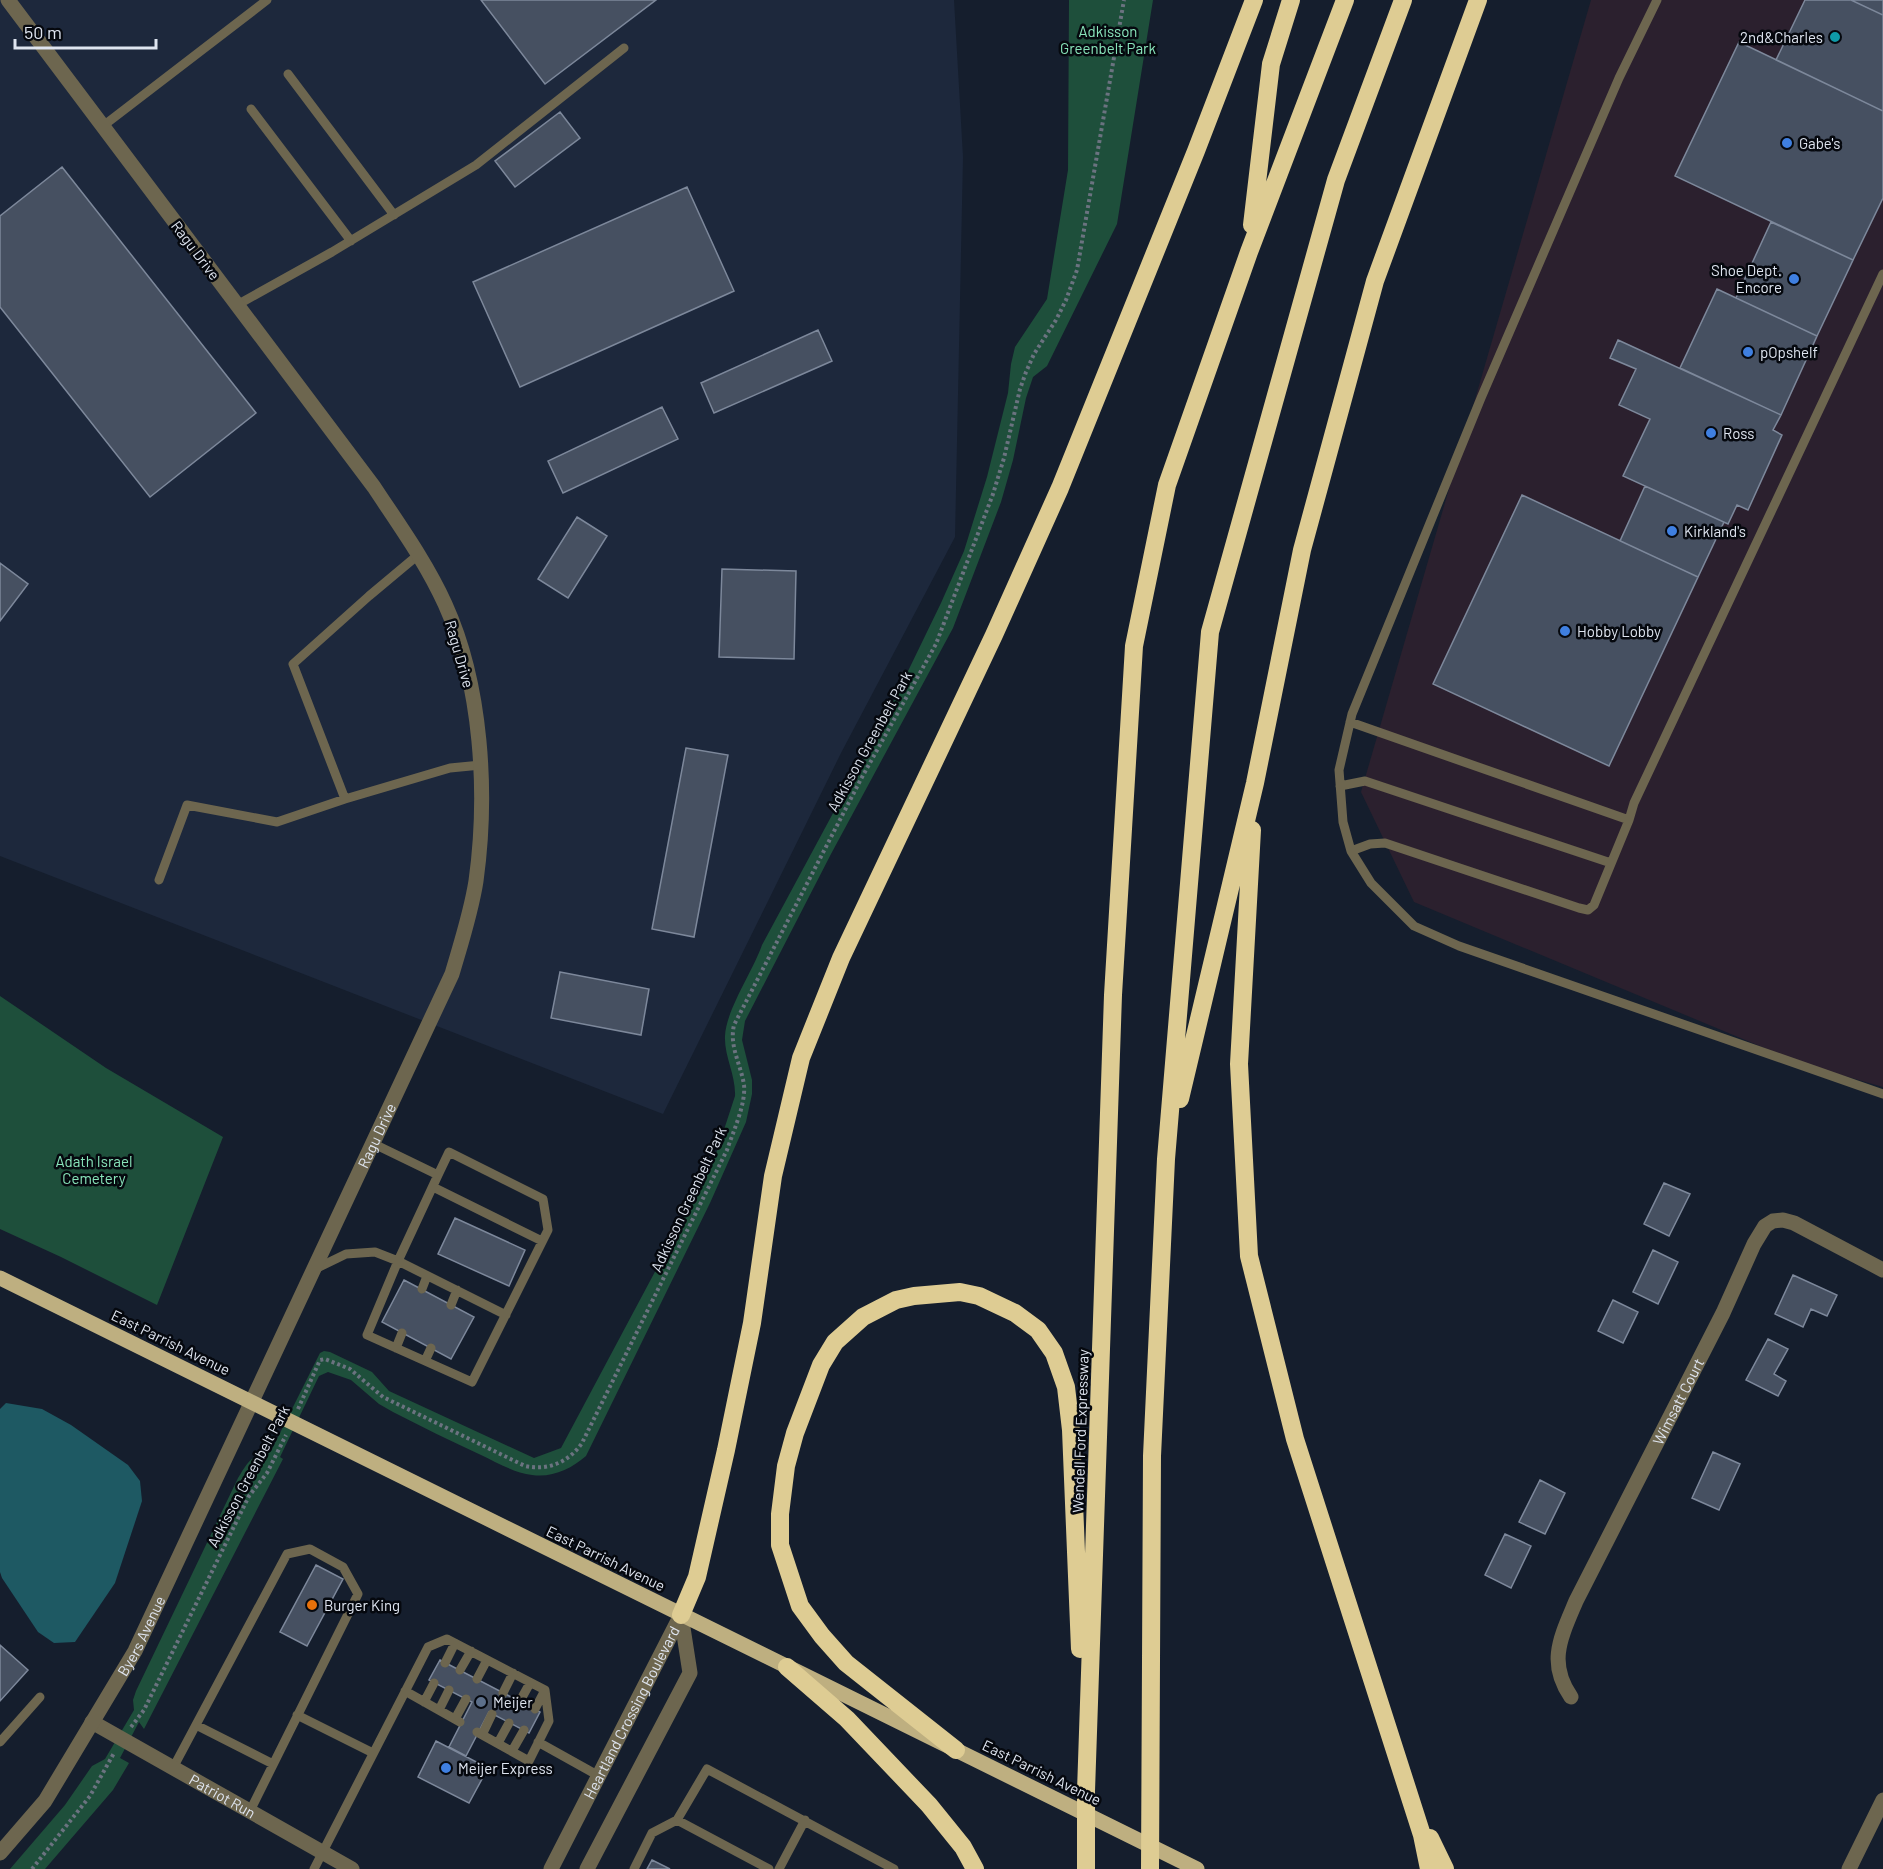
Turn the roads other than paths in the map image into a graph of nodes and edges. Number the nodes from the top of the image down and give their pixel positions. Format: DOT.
graph roads {
  1 [pos="8,0"];
  2 [pos="267,0"];
  3 [pos="1254,0"];
  4 [pos="1291,0"];
  5 [pos="1345,0"];
  6 [pos="1403,0"];
  7 [pos="1478,0"];
  8 [pos="1657,0"];
  9 [pos="624,48"];
  10 [pos="288,74"];
  11 [pos="251,109"];
  12 [pos="103,126"];
  13 [pos="394,215"];
  14 [pos="351,240"];
  15 [pos="1249,252"];
  16 [pos="1883,274"];
  17 [pos="237,305"];
  18 [pos="418,555"];
  19 [pos="1350,722"];
  20 [pos="480,765"];
  21 [pos="1255,783"];
  22 [pos="1341,786"];
  23 [pos="345,799"];
  24 [pos="1629,820"];
  25 [pos="1352,851"];
  26 [pos="1611,863"];
  27 [pos="159,880"];
  28 [pos="1883,1094"];
  29 [pos="372,1143"];
  30 [pos="1166,1159"];
  31 [pos="438,1175"];
  32 [pos="433,1187"];
  33 [pos="542,1241"];
  34 [pos="398,1261"];
  35 [pos="313,1270"];
  36 [pos="1883,1270"];
  37 [pos="427,1276"];
  38 [pos="0,1278"];
  39 [pos="422,1289"];
  40 [pos="457,1290"];
  41 [pos="451,1305"];
  42 [pos="506,1315"];
  43 [pos="402,1333"];
  44 [pos="396,1348"];
  45 [pos="431,1348"];
  46 [pos="425,1361"];
  47 [pos="252,1402"];
  48 [pos="681,1615"];
  49 [pos="455,1643"];
  50 [pos="471,1651"];
  51 [pos="487,1660"];
  52 [pos="445,1663"];
  53 [pos="787,1667"];
  54 [pos="460,1670"];
  55 [pos="513,1674"];
  56 [pos="477,1679"];
  57 [pos="434,1683"];
  58 [pos="530,1683"];
  59 [pos="448,1690"];
  60 [pos="545,1690"];
  61 [pos="405,1691"];
  62 [pos="504,1693"];
  63 [pos="40,1697"];
  64 [pos="1571,1697"];
  65 [pos="466,1699"];
  66 [pos="520,1701"];
  67 [pos="424,1702"];
  68 [pos="535,1709"];
  69 [pos="439,1710"];
  70 [pos="492,1714"];
  71 [pos="297,1715"];
  72 [pos="92,1722"];
  73 [pos="509,1723"];
  74 [pos="196,1725"];
  75 [pos="524,1730"];
  76 [pos="0,1742"];
  77 [pos="538,1742"];
  78 [pos="498,1743"];
  79 [pos="956,1750"];
  80 [pos="512,1752"];
  81 [pos="373,1753"];
  82 [pos="273,1764"];
  83 [pos="173,1768"];
  84 [pos="599,1776"];
  85 [pos="1086,1791"];
  86 [pos="1883,1800"];
  87 [pos="1411,1802"];
  88 [pos="250,1811"];
  89 [pos="677,1820"];
  90 [pos="805,1820"];
  91 [pos="321,1851"];
  92 [pos="0,1853"];
  93 [pos="750,1859"];
  94 [pos="314,1869"];
  95 [pos="352,1869"];
  96 [pos="551,1869"];
  97 [pos="587,1869"];
  98 [pos="634,1869"];
  99 [pos="745,1869"];
  100 [pos="769,1869"];
  101 [pos="779,1869"];
  102 [pos="894,1869"];
  103 [pos="975,1869"];
  104 [pos="1086,1869"];
  105 [pos="1150,1869"];
  106 [pos="1197,1869"];
  107 [pos="1429,1869"];
  108 [pos="1445,1869"];
  109 [pos="1849,1869"];
  1 -- 12 [label="street, Ragu Drive"];
  2 -- 12 [label="lane"];
  3 -- 48 [label="highway"];
  4 -- 15 [label="highway"];
  5 -- 15 [label="highway"];
  6 -- 30 [label="highway"];
  7 -- 21 [label="highway"];
  8 -- 19 [label="lane"];
  9 -- 13 [label="lane"];
  10 -- 13 [label="lane"];
  11 -- 14 [label="lane"];
  12 -- 17 [label="street, Ragu Drive"];
  13 -- 14 [label="lane"];
  14 -- 17 [label="lane"];
  15 -- 85 [label="highway, Wendell Ford Expressway"];
  16 -- 24 [label="lane"];
  17 -- 18 [label="street, Ragu Drive"];
  18 -- 20 [label="street, Ragu Drive"];
  18 -- 23 [label="lane"];
  19 -- 22 [label="lane"];
  19 -- 24 [label="lane"];
  20 -- 23 [label="lane"];
  20 -- 29 [label="street, Ragu Drive"];
  21 -- 30 [label="highway"];
  21 -- 87 [label="highway"];
  22 -- 25 [label="lane"];
  22 -- 26 [label="lane"];
  23 -- 27 [label="lane"];
  24 -- 26 [label="lane"];
  25 -- 26 [label="lane"];
  25 -- 28 [label="lane"];
  29 -- 31 [label="lane"];
  29 -- 35 [label="street, Ragu Drive"];
  30 -- 105 [label="highway"];
  31 -- 32 [label="lane"];
  31 -- 33 [label="lane"];
  32 -- 33 [label="lane"];
  32 -- 34 [label="lane"];
  33 -- 42 [label="lane"];
  34 -- 35 [label="lane"];
  34 -- 37 [label="lane"];
  34 -- 44 [label="lane"];
  35 -- 47 [label="street, Ragu Drive"];
  36 -- 64 [label="street, Wimsatt Court"];
  37 -- 39 [label="lane"];
  37 -- 40 [label="lane"];
  38 -- 47 [label="main road, East Parrish Avenue"];
  40 -- 41 [label="lane"];
  40 -- 42 [label="lane"];
  42 -- 46 [label="lane"];
  43 -- 44 [label="lane"];
  44 -- 46 [label="lane"];
  45 -- 46 [label="lane"];
  47 -- 48 [label="main road, East Parrish Avenue"];
  47 -- 72 [label="street, Byers Avenue"];
  48 -- 53 [label="main road, East Parrish Avenue"];
  48 -- 84 [label="street, Heartland Crossing Boulevard"];
  48 -- 97 [label="street, Heartland Crossing Boulevard"];
  49 -- 50 [label="lane"];
  49 -- 52 [label="lane"];
  49 -- 61 [label="lane"];
  50 -- 51 [label="lane"];
  50 -- 54 [label="lane"];
  51 -- 55 [label="lane"];
  51 -- 56 [label="lane"];
  53 -- 79 [label="main road, East Parrish Avenue"];
  53 -- 103 [label="highway"];
  55 -- 58 [label="lane"];
  55 -- 62 [label="lane"];
  57 -- 67 [label="lane"];
  58 -- 60 [label="lane"];
  58 -- 66 [label="lane"];
  59 -- 69 [label="lane"];
  60 -- 68 [label="lane"];
  60 -- 77 [label="lane"];
  61 -- 67 [label="lane"];
  61 -- 81 [label="lane"];
  63 -- 76 [label="lane"];
  65 -- 69 [label="lane"];
  67 -- 69 [label="lane"];
  70 -- 78 [label="lane"];
  71 -- 74 [label="lane"];
  71 -- 81 [label="lane"];
  71 -- 82 [label="lane"];
  72 -- 83 [label="street, Patriot Run"];
  72 -- 92 [label="street, Byers Avenue"];
  73 -- 78 [label="lane"];
  74 -- 82 [label="lane"];
  74 -- 83 [label="lane"];
  75 -- 80 [label="lane"];
  77 -- 80 [label="lane"];
  77 -- 84 [label="lane"];
  78 -- 80 [label="lane"];
  79 -- 85 [label="highway"];
  79 -- 106 [label="main road, East Parrish Avenue"];
  81 -- 91 [label="lane"];
  82 -- 88 [label="lane"];
  83 -- 88 [label="street, Patriot Run"];
  84 -- 96 [label="street, Heartland Crossing Boulevard"];
  85 -- 104 [label="highway, Wendell Ford Expressway"];
  86 -- 109 [label="street"];
  87 -- 107 [label="highway"];
  87 -- 108 [label="highway"];
  88 -- 91 [label="street, Patriot Run"];
  89 -- 90 [label="lane"];
  89 -- 93 [label="lane"];
  89 -- 98 [label="lane"];
  90 -- 101 [label="lane"];
  90 -- 102 [label="lane"];
  91 -- 94 [label="lane"];
  91 -- 95 [label="street, Patriot Run"];
  93 -- 99 [label="lane"];
  93 -- 100 [label="lane"];
}
